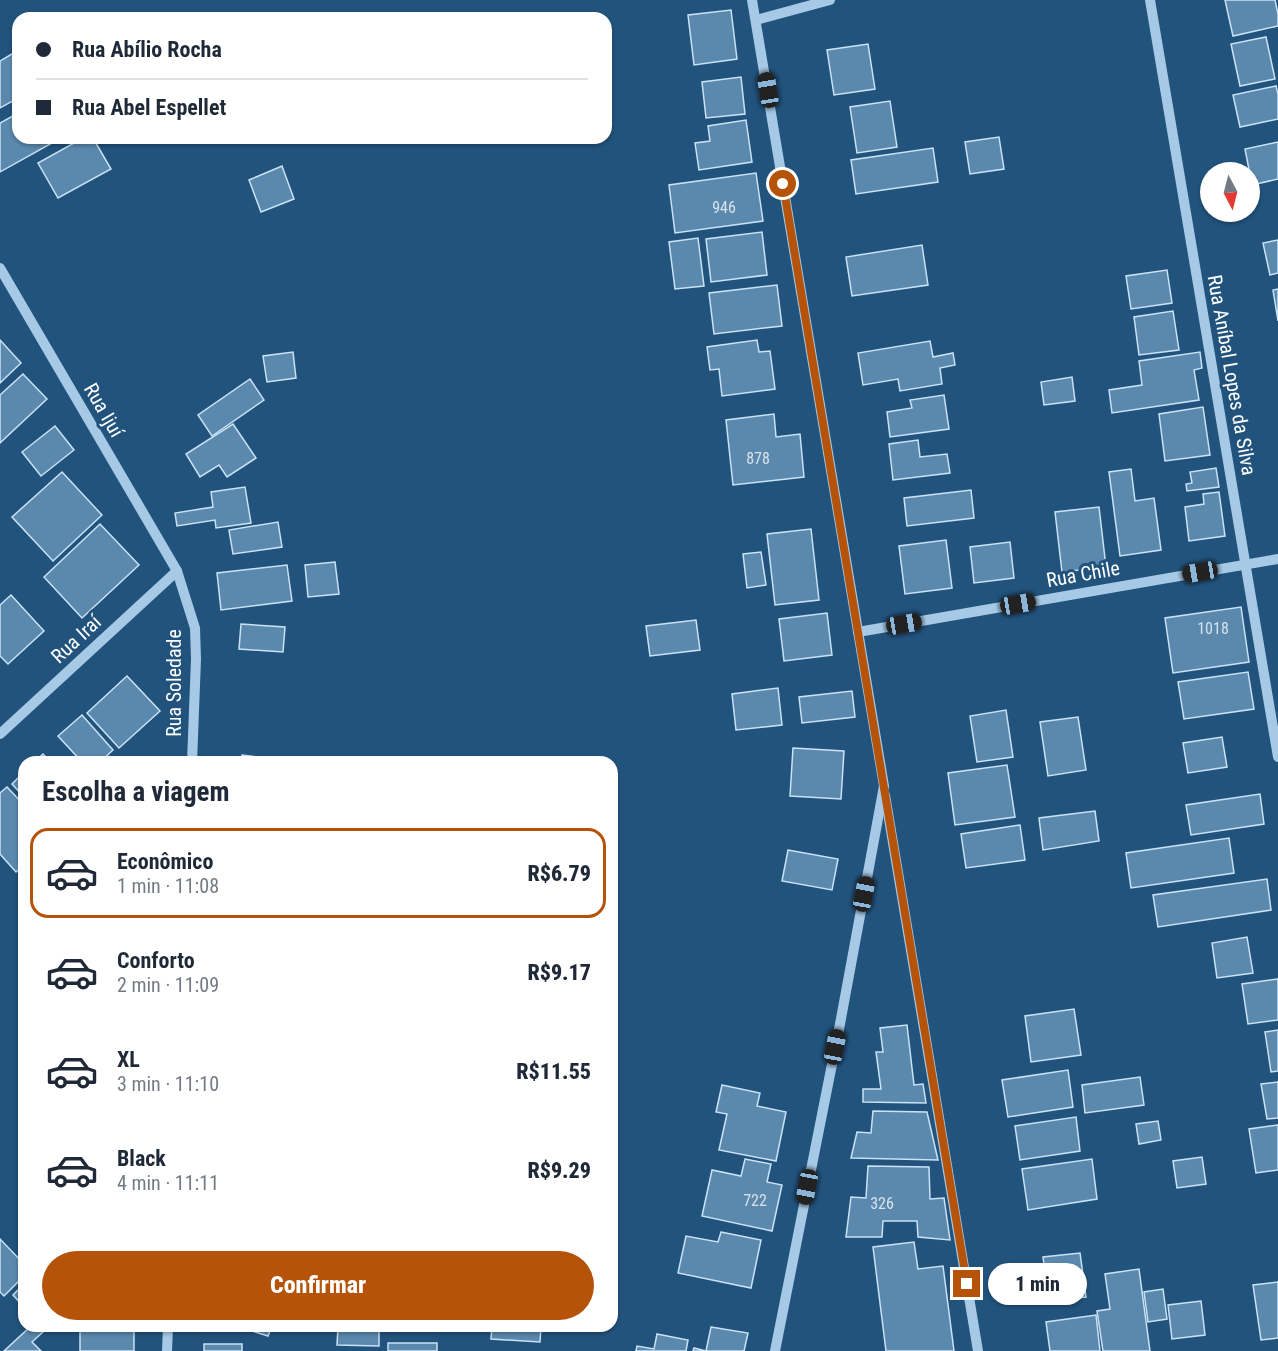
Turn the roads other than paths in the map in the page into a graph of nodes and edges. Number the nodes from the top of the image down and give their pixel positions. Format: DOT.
graph roads {
  1 [pos="752,0"];
  2 [pos="830,0"];
  3 [pos="1150,0"];
  4 [pos="756,20"];
  5 [pos="0,268"];
  6 [pos="1278,559"];
  7 [pos="1246,564"];
  8 [pos="177,571"];
  9 [pos="858,632"];
  10 [pos="0,734"];
  11 [pos="192,756"];
  12 [pos="1278,757"];
  13 [pos="884,786"];
  14 [pos="168,1332"];
  15 [pos="167,1351"];
  16 [pos="775,1351"];
  17 [pos="978,1351"];
  1 -- 4 [label="street"];
  2 -- 4 [label="street"];
  3 -- 7 [label="street, Rua Aníbal Lopes da Silva"];
  4 -- 9 [label="street"];
  5 -- 8 [label="street, Rua Ijuí"];
  6 -- 7 [label="street, Rua Chile"];
  7 -- 9 [label="street, Rua Chile"];
  7 -- 12 [label="street, Rua Aníbal Lopes da Silva"];
  8 -- 10 [label="street, Rua Iraí"];
  8 -- 11 [label="street, Rua Soledade"];
  9 -- 13 [label="street"];
  13 -- 16 [label="street"];
  13 -- 17 [label="street"];
  14 -- 15 [label="street"];
}
